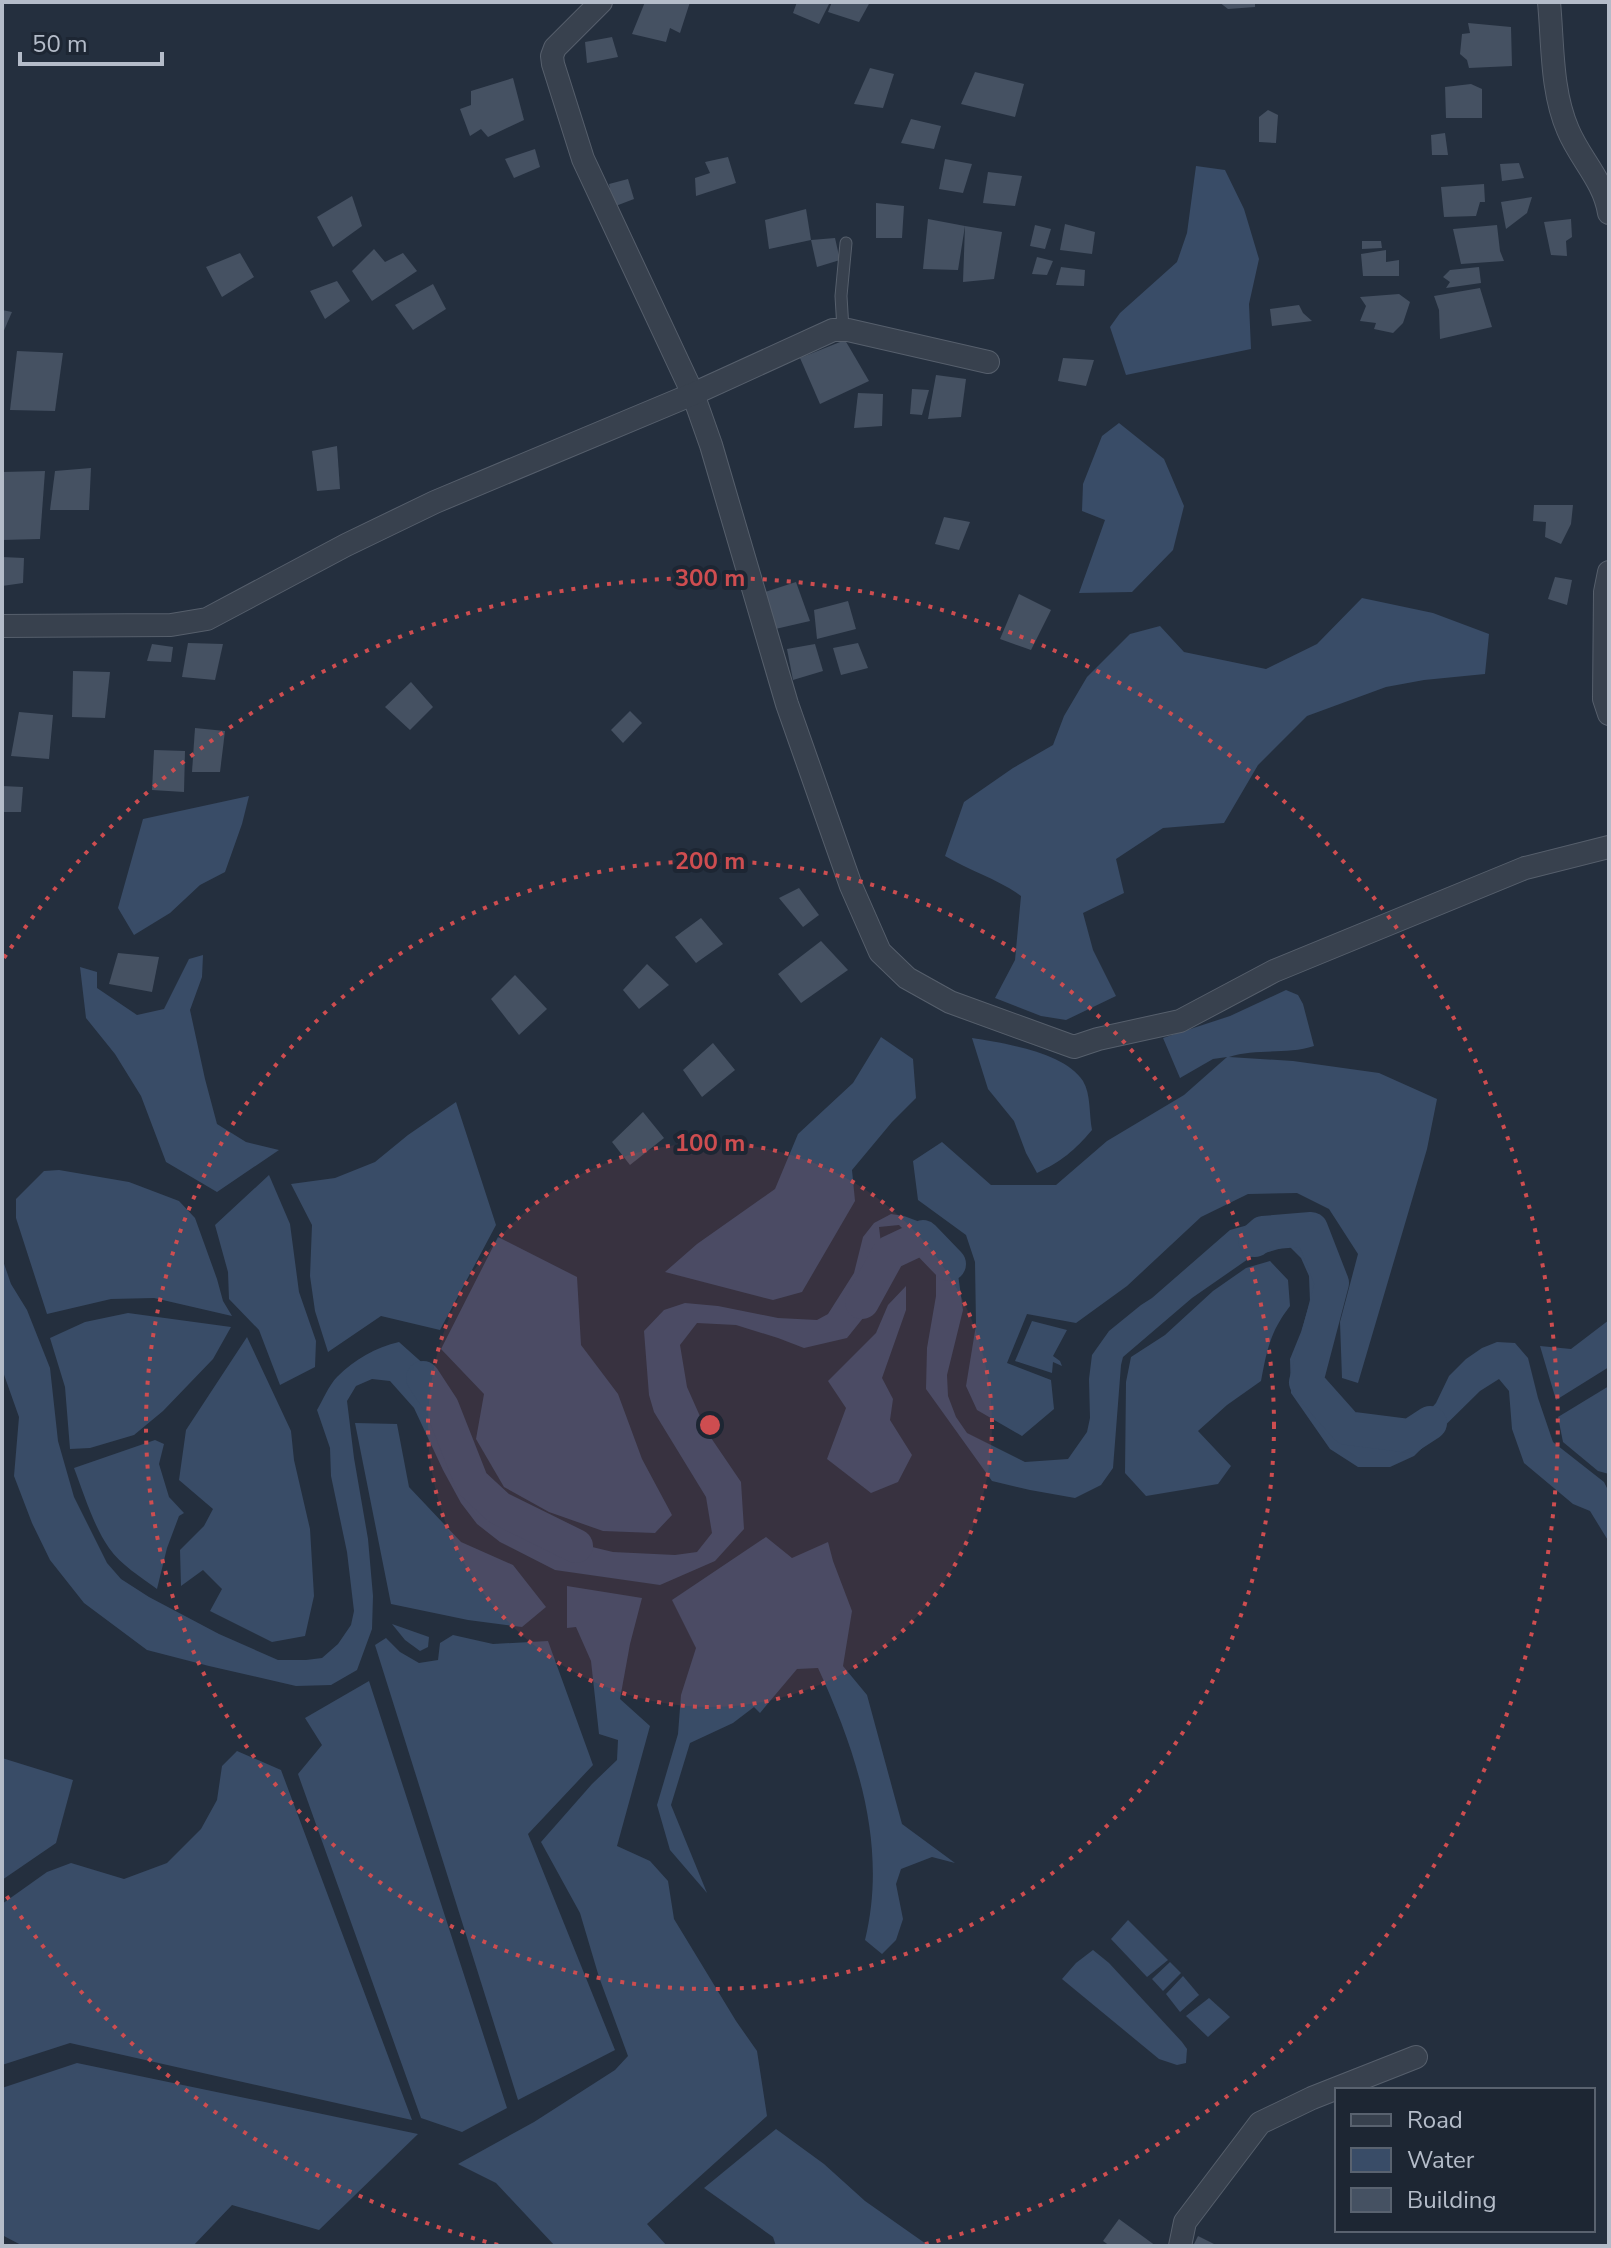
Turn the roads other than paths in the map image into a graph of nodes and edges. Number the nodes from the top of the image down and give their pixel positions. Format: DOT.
graph roads {
  1 [pos="601,2"];
  2 [pos="1549,2"];
  3 [pos="1609,213"];
  4 [pos="846,243"];
  5 [pos="843,329"];
  6 [pos="988,362"];
  7 [pos="693,394"];
  8 [pos="1609,572"];
  9 [pos="2,626"];
  10 [pos="1609,714"];
  11 [pos="1609,847"];
  12 [pos="1416,2057"];
  13 [pos="1337,2088"];
  14 [pos="1335,2089"];
  15 [pos="1180,2246"];
  1 -- 7 [label="street"];
  2 -- 3 [label="street"];
  4 -- 5 [label="lane"];
  5 -- 6 [label="street"];
  5 -- 7 [label="street"];
  7 -- 9 [label="street"];
  7 -- 11 [label="street"];
  8 -- 10 [label="street"];
  12 -- 13 [label="street"];
  14 -- 15 [label="street"];
}
